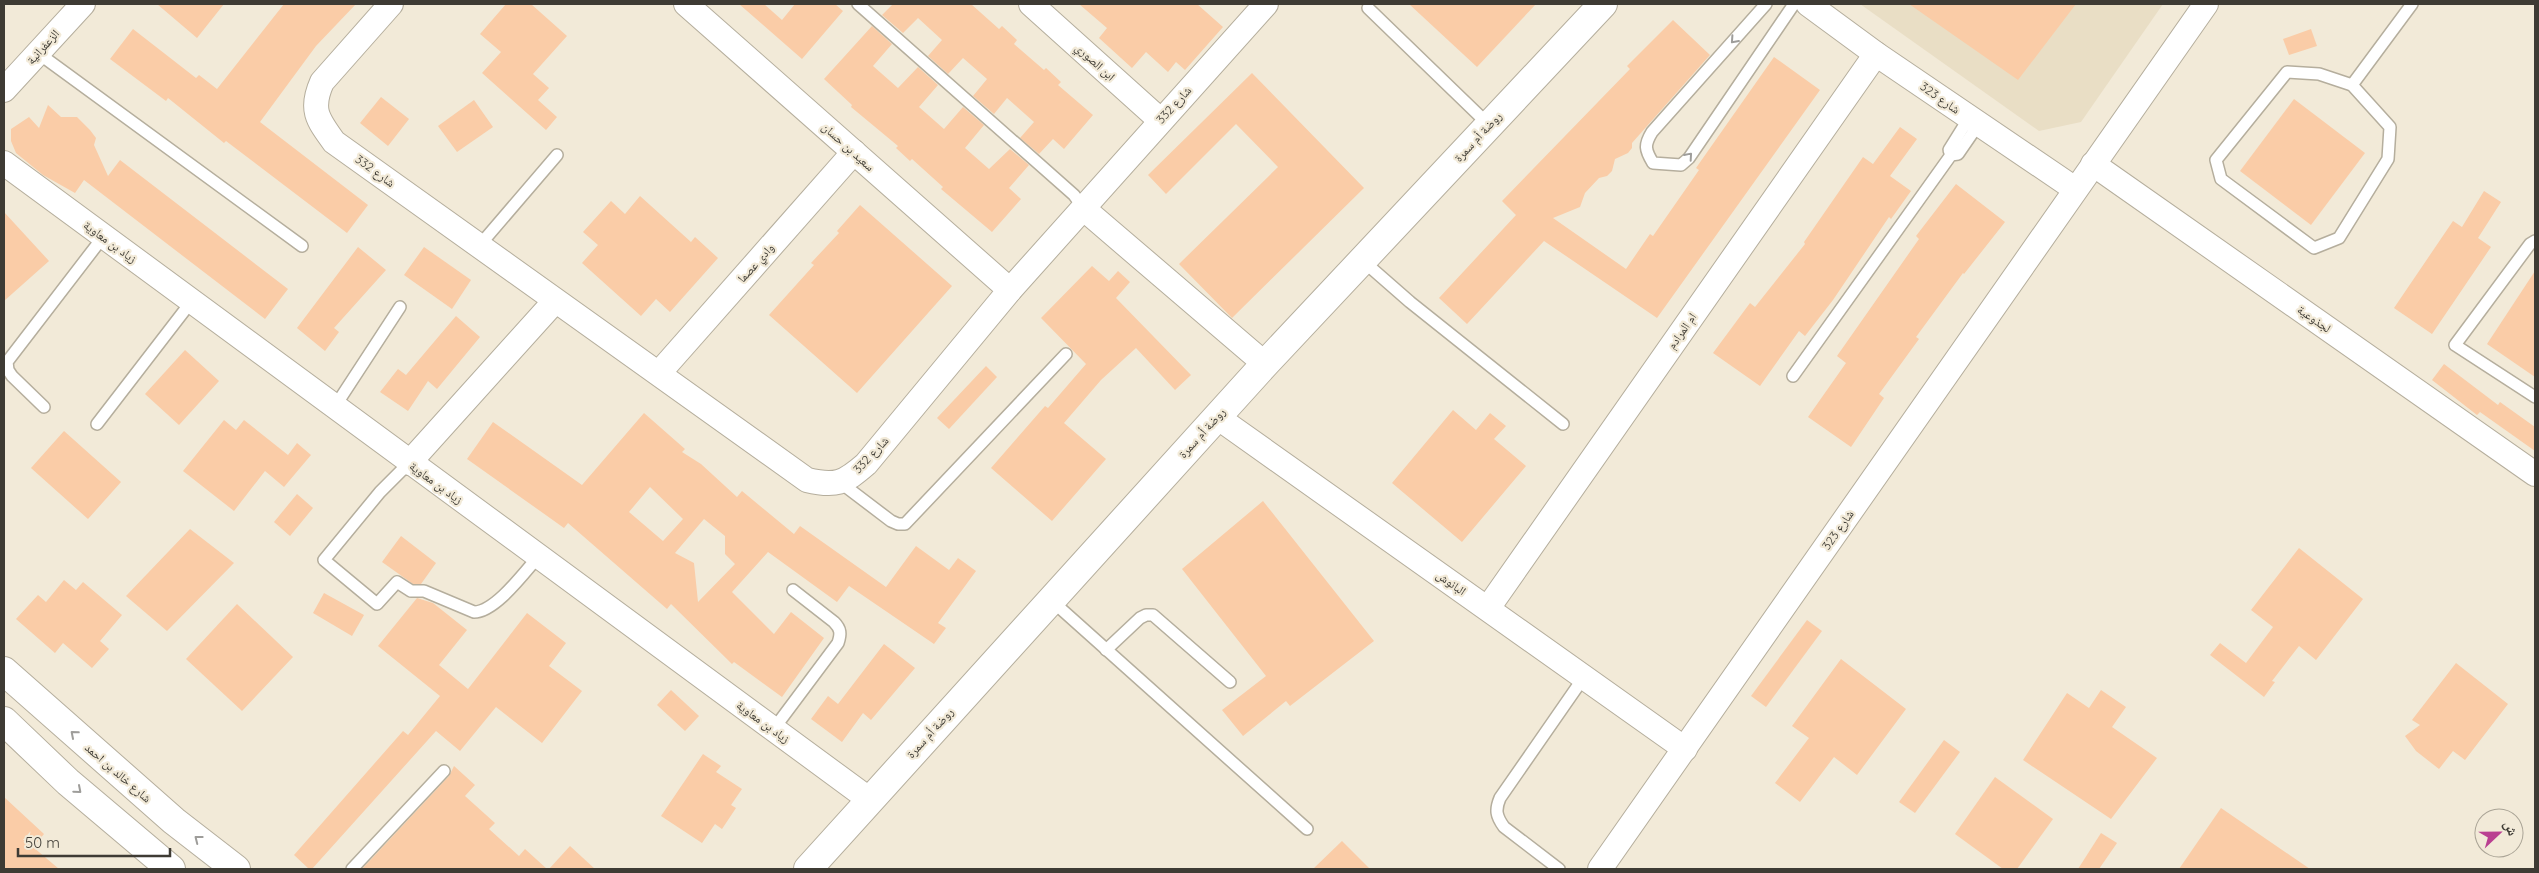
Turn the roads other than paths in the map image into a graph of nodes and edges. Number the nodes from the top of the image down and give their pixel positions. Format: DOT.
graph roads {
  1 [pos="83,4"];
  2 [pos="391,4"];
  3 [pos="686,4"];
  4 [pos="858,4"];
  5 [pos="1031,4"];
  6 [pos="1266,4"];
  7 [pos="1603,4"];
  8 [pos="1766,4"];
  9 [pos="1794,4"];
  10 [pos="1808,4"];
  11 [pos="2206,4"];
  12 [pos="2412,4"];
  13 [pos="1368,8"];
  14 [pos="38,53"];
  15 [pos="1876,54"];
  16 [pos="2352,85"];
  17 [pos="4,90"];
  18 [pos="1160,120"];
  19 [pos="1973,121"];
  20 [pos="1489,125"];
  21 [pos="854,152"];
  22 [pos="557,155"];
  23 [pos="4,163"];
  24 [pos="2093,164"];
  25 [pos="2075,189"];
  26 [pos="1084,209"];
  27 [pos="103,237"];
  28 [pos="2535,241"];
  29 [pos="302,246"];
  30 [pos="479,246"];
  31 [pos="1362,260"];
  32 [pos="1010,290"];
  33 [pos="555,301"];
  34 [pos="191,302"];
  35 [pos="400,307"];
  36 [pos="1066,354"];
  37 [pos="1265,364"];
  38 [pos="658,374"];
  39 [pos="1794,376"];
  40 [pos="2535,397"];
  41 [pos="44,407"];
  42 [pos="334,408"];
  43 [pos="1217,417"];
  44 [pos="97,424"];
  45 [pos="1563,424"];
  46 [pos="409,463"];
  47 [pos="2535,474"];
  48 [pos="841,483"];
  49 [pos="538,557"];
  50 [pos="793,590"];
  51 [pos="1051,600"];
  52 [pos="1488,608"];
  53 [pos="1106,650"];
  54 [pos="4,671"];
  55 [pos="1584,677"];
  56 [pos="1230,682"];
  57 [pos="4,721"];
  58 [pos="773,730"];
  59 [pos="1685,749"];
  60 [pos="444,771"];
  61 [pos="870,800"];
  62 [pos="1307,829"];
  63 [pos="171,869"];
  64 [pos="236,869"];
  65 [pos="352,869"];
  66 [pos="808,869"];
  67 [pos="1559,869"];
  68 [pos="1600,869"];
  1 -- 14 [label="street, الزعفرانية"];
  2 -- 30 [label="street, شارع 332"];
  3 -- 21 [label="street, سعيد بن حسان"];
  4 -- 26 [label="lane"];
  5 -- 18 [label="street, ابن الصوري"];
  6 -- 18 [label="street, شارع 332"];
  7 -- 20 [label="street, روضة أم سمرة"];
  8 -- 9 [label="lane, one-way"];
  10 -- 15 [label="street, شارع 323"];
  11 -- 24 [label="street, شارع 323"];
  12 -- 16 [label="lane"];
  13 -- 20 [label="lane"];
  14 -- 17 [label="street, الزعفرانية"];
  14 -- 29 [label="lane"];
  15 -- 19 [label="street, شارع 323"];
  15 -- 52 [label="street, ام المرادم"];
  16 -- 16 [label="lane"];
  18 -- 26 [label="street, شارع 332"];
  19 -- 25 [label="street, شارع 323"];
  19 -- 39 [label="lane"];
  20 -- 31 [label="street, روضة أم سمرة"];
  21 -- 32 [label="street, سعيد بن حسان"];
  21 -- 38 [label="street, وادي عصما"];
  22 -- 30 [label="lane"];
  23 -- 27 [label="street, زياد بن معاوية"];
  24 -- 25 [label="street, شارع 323"];
  24 -- 47 [label="street, لجذوعية"];
  25 -- 59 [label="street, شارع 323"];
  26 -- 32 [label="street, شارع 332"];
  26 -- 37 [label="street"];
  27 -- 34 [label="street, زياد بن معاوية"];
  27 -- 41 [label="lane"];
  28 -- 40 [label="lane"];
  30 -- 33 [label="street, شارع 332"];
  31 -- 37 [label="street, روضة أم سمرة"];
  31 -- 45 [label="lane"];
  32 -- 48 [label="street, شارع 332"];
  33 -- 38 [label="street, شارع 332"];
  33 -- 46 [label="street"];
  34 -- 42 [label="street, زياد بن معاوية"];
  34 -- 44 [label="lane"];
  35 -- 42 [label="lane"];
  36 -- 48 [label="lane"];
  37 -- 43 [label="street, روضة أم سمرة"];
  38 -- 48 [label="street, شارع 332"];
  42 -- 46 [label="street, زياد بن معاوية"];
  43 -- 51 [label="street, روضة أم سمرة"];
  43 -- 52 [label="street, البانوش"];
  46 -- 49 [label="street, زياد بن معاوية"];
  46 -- 49 [label="lane"];
  49 -- 58 [label="street, زياد بن معاوية"];
  50 -- 58 [label="lane"];
  51 -- 53 [label="lane"];
  51 -- 61 [label="street, روضة أم سمرة"];
  52 -- 55 [label="street, البانوش"];
  53 -- 56 [label="lane"];
  53 -- 62 [label="lane"];
  64 -- 54 [label="street, شارع خالد بن احمد, one-way"];
  55 -- 59 [label="street, البانوش"];
  55 -- 67 [label="lane"];
  57 -- 63 [label="street, one-way"];
  58 -- 61 [label="street, زياد بن معاوية"];
  59 -- 68 [label="street, شارع 323"];
  60 -- 65 [label="lane"];
  61 -- 66 [label="street, روضة أم سمرة"];
}
